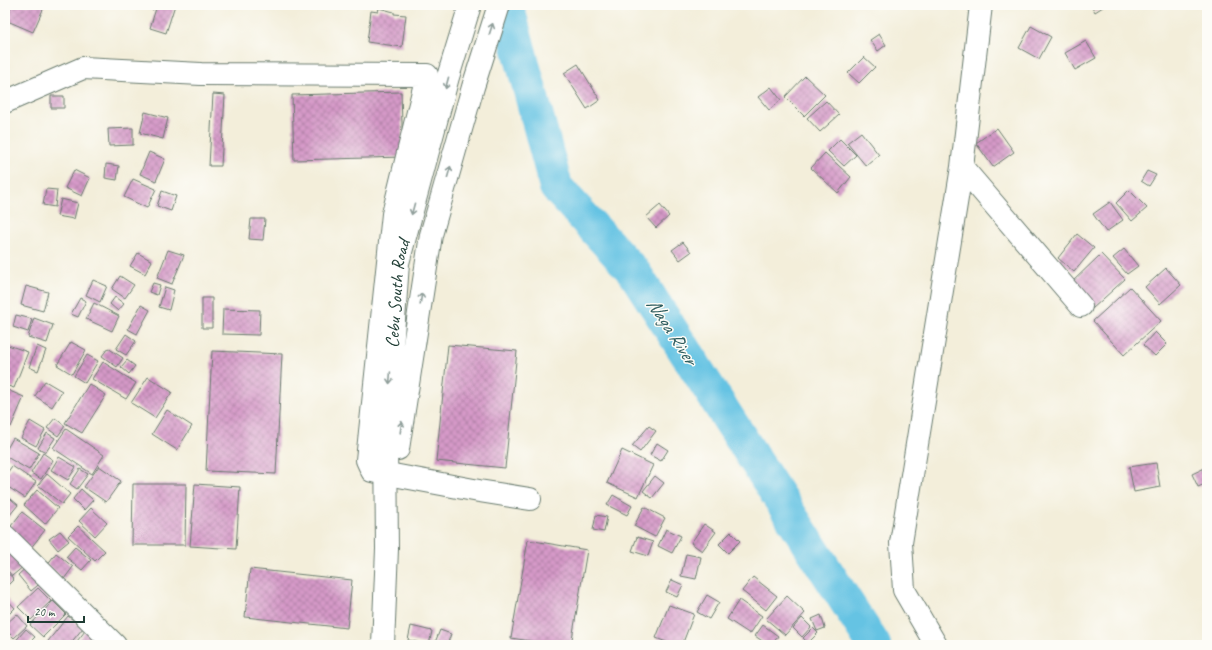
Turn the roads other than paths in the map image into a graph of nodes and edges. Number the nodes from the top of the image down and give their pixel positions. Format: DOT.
graph roads {
  1 [pos="470,5"];
  2 [pos="499,5"];
  3 [pos="981,5"];
  4 [pos="5,102"];
  5 [pos="962,167"];
  6 [pos="1081,306"];
  7 [pos="390,474"];
  8 [pos="530,499"];
  9 [pos="5,536"];
  10 [pos="115,645"];
  11 [pos="384,645"];
  12 [pos="936,645"];
  1 -- 7 [label="main road, Cebu South Road, one-way"];
  7 -- 2 [label="main road, Cebu South Road, one-way"];
  3 -- 5 [label="main road"];
  4 -- 7 [label="main road"];
  5 -- 6 [label="main road"];
  5 -- 12 [label="main road"];
  7 -- 8 [label="main road"];
  7 -- 11 [label="main road, Cebu South Road"];
  9 -- 10 [label="main road"];
}
